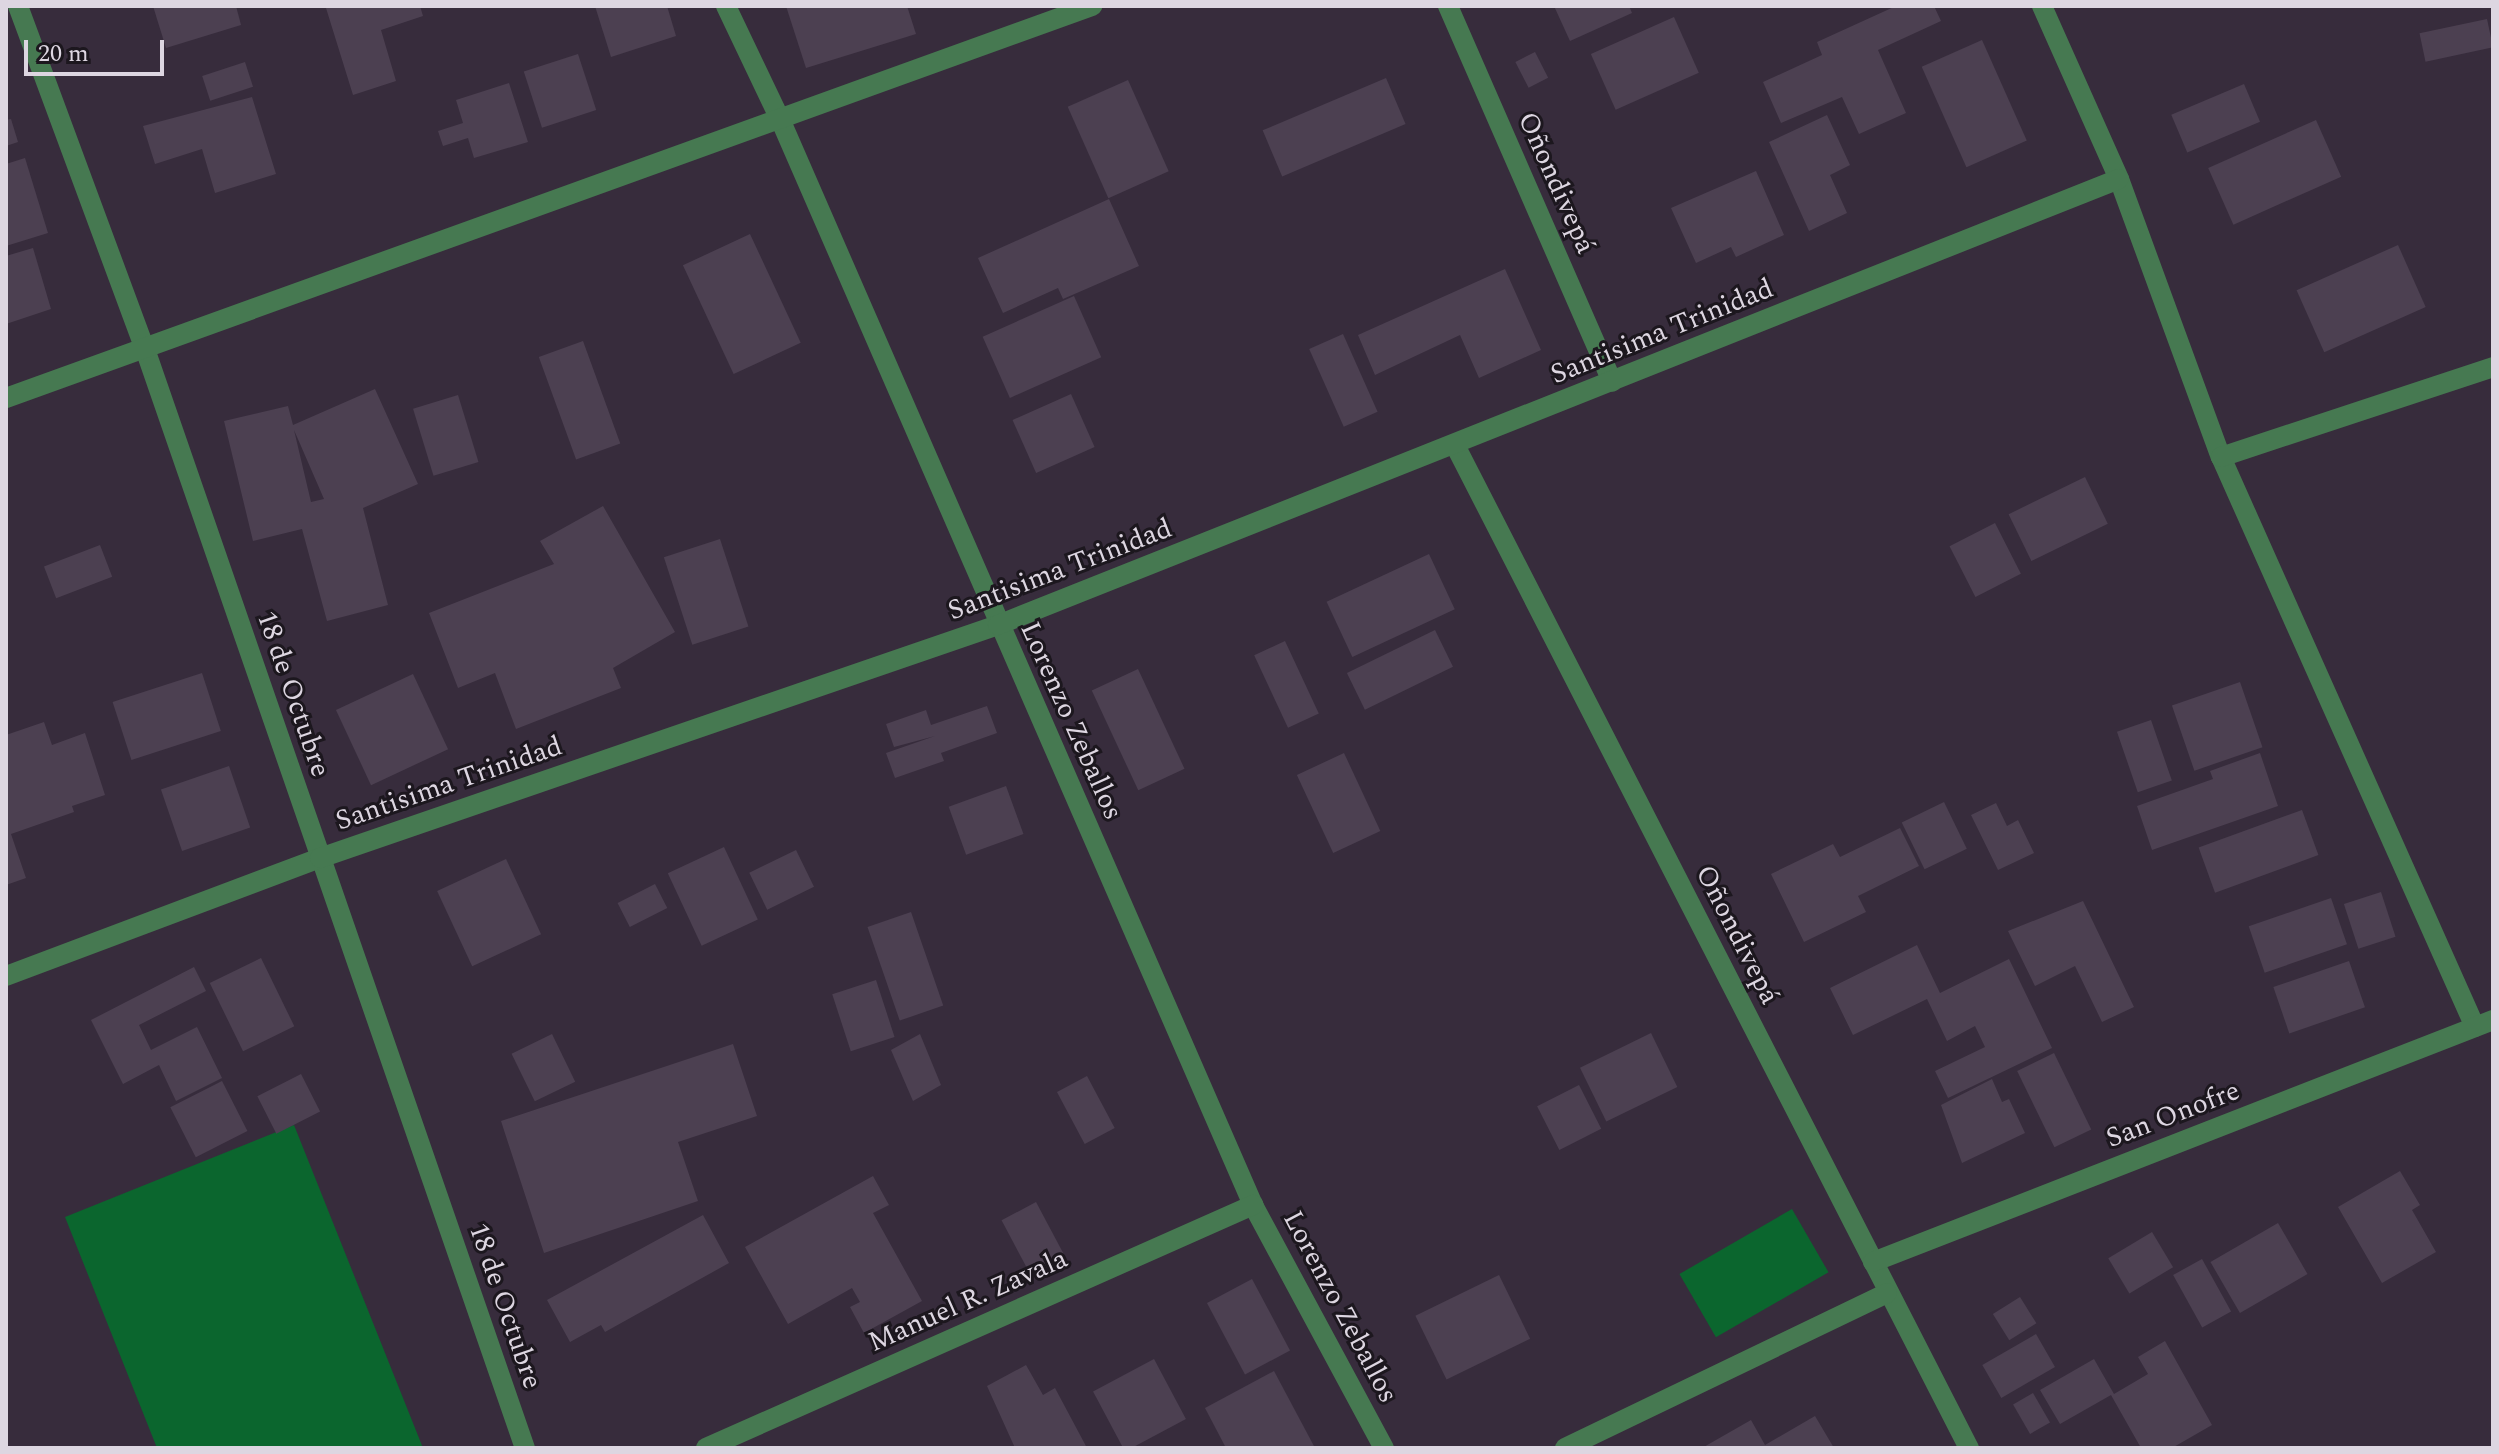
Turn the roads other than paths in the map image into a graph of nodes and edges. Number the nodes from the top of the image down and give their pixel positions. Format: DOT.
graph roads {
  1 [pos="18,6"];
  2 [pos="726,6"];
  3 [pos="1092,6"];
  4 [pos="1448,6"];
  5 [pos="2042,6"];
  6 [pos="780,119"];
  7 [pos="2119,179"];
  8 [pos="145,349"];
  9 [pos="2493,367"];
  10 [pos="1612,382"];
  11 [pos="6,398"];
  12 [pos="1456,447"];
  13 [pos="2221,457"];
  14 [pos="998,625"];
  15 [pos="320,858"];
  16 [pos="6,976"];
  17 [pos="2484,1024"];
  18 [pos="1253,1205"];
  19 [pos="1873,1262"];
  20 [pos="1887,1293"];
  21 [pos="525,1448"];
  22 [pos="706,1448"];
  23 [pos="1384,1448"];
  24 [pos="1565,1448"];
  25 [pos="1969,1448"];
  1 -- 8 [label="street, 18 de Octubre"];
  2 -- 6 [label="street, Lorenzo Zeballos"];
  3 -- 6 [label="street"];
  4 -- 10 [label="street, Oñondivepá"];
  5 -- 7 [label="street"];
  6 -- 8 [label="street"];
  6 -- 14 [label="street, Lorenzo Zeballos"];
  7 -- 10 [label="street, Santisima Trinidad"];
  7 -- 13 [label="street"];
  8 -- 11 [label="street"];
  8 -- 15 [label="street, 18 de Octubre"];
  9 -- 13 [label="street"];
  10 -- 12 [label="street, Santisima Trinidad"];
  12 -- 14 [label="street, Santisima Trinidad"];
  12 -- 19 [label="street, Oñondivepá"];
  13 -- 17 [label="street"];
  14 -- 15 [label="street, Santisima Trinidad"];
  14 -- 18 [label="street, Lorenzo Zeballos"];
  15 -- 16 [label="street, Santisima Trinidad"];
  15 -- 21 [label="street, 18 de Octubre"];
  17 -- 19 [label="street, San Onofre"];
  18 -- 22 [label="street, Manuel R. Zavala"];
  18 -- 23 [label="street, Lorenzo Zeballos"];
  19 -- 20 [label="street, Oñondivepá"];
  20 -- 24 [label="street"];
  20 -- 25 [label="street, Oñondivepá"];
}
